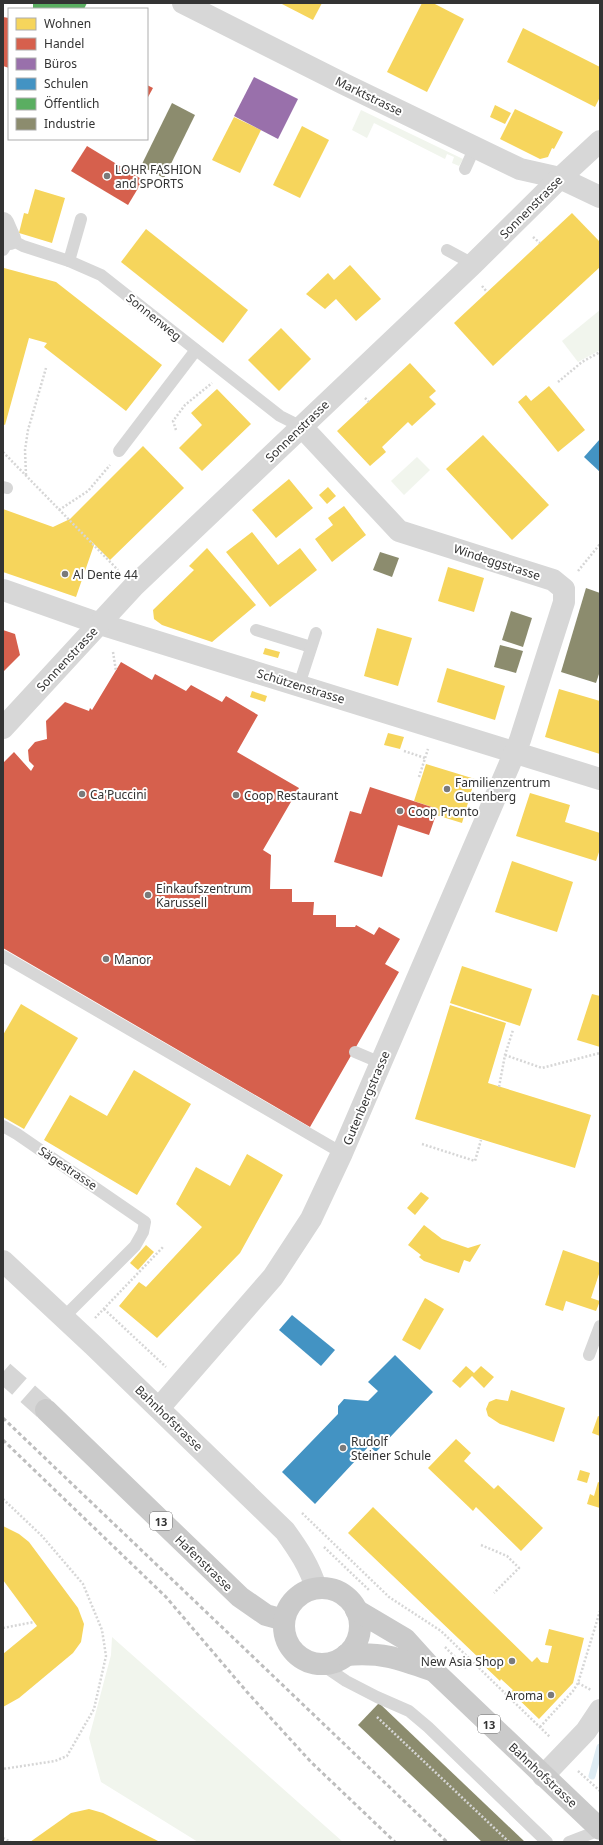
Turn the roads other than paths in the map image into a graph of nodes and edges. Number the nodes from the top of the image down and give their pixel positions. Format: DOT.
graph roads {
  1 [pos="183,3"];
  2 [pos="214,10"];
  3 [pos="600,141"];
  4 [pos="475,148"];
  5 [pos="465,169"];
  6 [pos="560,178"];
  7 [pos="600,197"];
  8 [pos="81,219"];
  9 [pos="5,237"];
  10 [pos="447,250"];
  11 [pos="69,261"];
  12 [pos="473,264"];
  13 [pos="196,350"];
  14 [pos="302,427"];
  15 [pos="118,451"];
  16 [pos="3,590"];
  17 [pos="100,624"];
  18 [pos="256,630"];
  19 [pos="316,633"];
  20 [pos="311,647"];
  21 [pos="299,685"];
  22 [pos="3,728"];
  23 [pos="514,753"];
  24 [pos="600,779"];
  25 [pos="3,956"];
  26 [pos="355,1052"];
  27 [pos="381,1063"];
  28 [pos="3,1126"];
  29 [pos="342,1154"];
  30 [pos="3,1261"];
  31 [pos="64,1318"];
  32 [pos="600,1326"];
  33 [pos="589,1355"];
  34 [pos="159,1408"];
  35 [pos="46,1410"];
  36 [pos="316,1588"];
  37 [pos="356,1610"];
  38 [pos="284,1620"];
  39 [pos="346,1655"];
  40 [pos="321,1664"];
  41 [pos="434,1671"];
  42 [pos="598,1702"];
  43 [pos="554,1758"];
  44 [pos="600,1830"];
  45 [pos="547,1842"];
  46 [pos="569,1842"];
  1 -- 2 [label="street, Marktstrasse"];
  2 -- 4 [label="street, Marktstrasse"];
  3 -- 6 [label="street, Sonnenstrasse"];
  4 -- 5 [label="lane"];
  4 -- 6 [label="street, Marktstrasse"];
  6 -- 7 [label="street, Marktstrasse"];
  6 -- 12 [label="street, Sonnenstrasse"];
  8 -- 11 [label="lane"];
  9 -- 11 [label="lane, Sonnenweg"];
  10 -- 12 [label="lane"];
  11 -- 13 [label="lane, Sonnenweg"];
  12 -- 14 [label="street, Sonnenstrasse"];
  13 -- 14 [label="lane, Sonnenweg"];
  13 -- 15 [label="lane"];
  14 -- 17 [label="street, Sonnenstrasse"];
  14 -- 23 [label="street, Windeggstrasse"];
  16 -- 17 [label="street, Schützenstrasse"];
  17 -- 21 [label="street, Schützenstrasse"];
  17 -- 22 [label="street, Sonnenstrasse"];
  18 -- 20 [label="lane"];
  19 -- 20 [label="lane"];
  20 -- 21 [label="lane"];
  21 -- 23 [label="street, Schützenstrasse"];
  23 -- 24 [label="street, Schützenstrasse"];
  23 -- 27 [label="street, Gutenbergstrasse"];
  25 -- 29 [label="lane"];
  26 -- 27 [label="lane"];
  27 -- 29 [label="street, Gutenbergstrasse"];
  28 -- 31 [label="lane, Sägestrasse"];
  29 -- 34 [label="street, Gutenbergstrasse"];
  30 -- 31 [label="street, Bahnhofstrasse"];
  31 -- 34 [label="street, Bahnhofstrasse"];
  32 -- 33 [label="lane"];
  34 -- 36 [label="street, Bahnhofstrasse"];
  35 -- 38 [label="main road, Hafenstrasse / 13"];
  36 -- 37 [label="main road"];
  36 -- 38 [label="main road"];
  37 -- 39 [label="main road"];
  37 -- 41 [label="main road, Bahnhofstrasse / 13"];
  38 -- 40 [label="main road"];
  39 -- 40 [label="main road"];
  39 -- 41 [label="main road, Bahnhofstrasse / 13"];
  40 -- 45 [label="lane"];
  41 -- 43 [label="main road, Bahnhofstrasse / 13"];
  42 -- 43 [label="street"];
  43 -- 44 [label="main road, Bahnhofstrasse / 13"];
  44 -- 46 [label="lane"];
}
